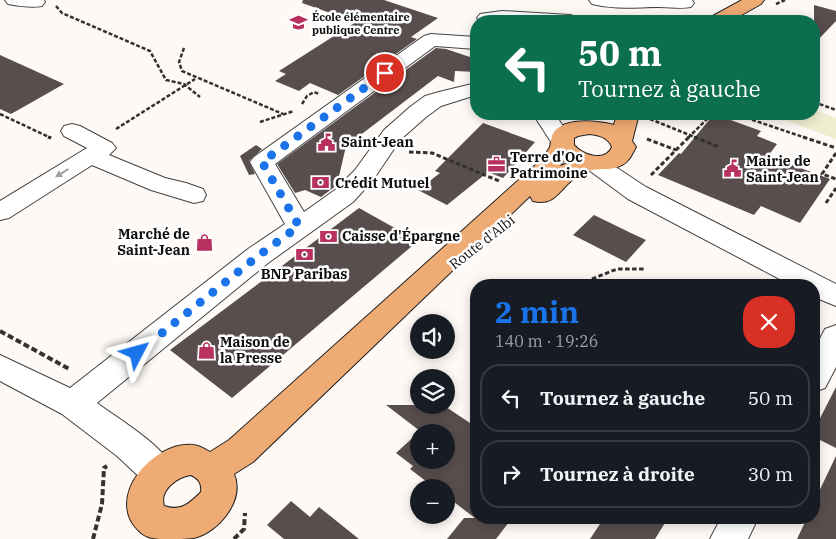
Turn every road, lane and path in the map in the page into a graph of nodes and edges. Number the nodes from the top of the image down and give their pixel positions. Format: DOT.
graph roads {
  1 [pos="14,0"];
  2 [pos="476,0"];
  3 [pos="598,0"];
  4 [pos="755,0"];
  5 [pos="43,1"];
  6 [pos="685,3"];
  7 [pos="484,15"];
  8 [pos="729,15"];
  9 [pos="470,43"];
  10 [pos="184,48"];
  11 [pos="196,78"];
  12 [pos="186,85"];
  13 [pos="470,90"];
  14 [pos="200,97"];
  15 [pos="820,104"];
  16 [pos="836,110"];
  17 [pos="0,114"];
  18 [pos="283,114"];
  19 [pos="548,120"];
  20 [pos="571,120"];
  21 [pos="598,120"];
  22 [pos="636,120"];
  23 [pos="648,120"];
  24 [pos="706,120"];
  25 [pos="753,120"];
  26 [pos="586,127"];
  27 [pos="72,131"];
  28 [pos="691,135"];
  29 [pos="562,143"];
  30 [pos="628,144"];
  31 [pos="102,145"];
  32 [pos="719,147"];
  33 [pos="836,148"];
  34 [pos="382,149"];
  35 [pos="676,150"];
  36 [pos="836,153"];
  37 [pos="591,163"];
  38 [pos="836,179"];
  39 [pos="646,180"];
  40 [pos="505,183"];
  41 [pos="836,188"];
  42 [pos="194,195"];
  43 [pos="826,203"];
  44 [pos="0,212"];
  45 [pos="678,214"];
  46 [pos="299,226"];
  47 [pos="644,269"];
  48 [pos="592,279"];
  49 [pos="803,279"];
  50 [pos="820,288"];
  51 [pos="836,296"];
  52 [pos="376,326"];
  53 [pos="836,337"];
  54 [pos="0,368"];
  55 [pos="820,368"];
  56 [pos="73,404"];
  57 [pos="104,468"];
  58 [pos="212,469"];
  59 [pos="158,473"];
  60 [pos="737,524"];
  61 [pos="244,529"];
  62 [pos="148,530"];
  63 [pos="93,539"];
  64 [pos="234,539"];
  65 [pos="729,539"];
  1 -- 5 [label="street"];
  2 -- 7 [label="street"];
  3 -- 6 [label="street"];
  4 -- 8 [label="main road"];
  5 -- 12 [label="path"];
  9 -- 46 [label="street"];
  10 -- 11 [label="path"];
  11 -- 12 [label="path"];
  11 -- 18 [label="path"];
  12 -- 14 [label="path"];
  12 -- 31 [label="path"];
  13 -- 34 [label="street"];
  15 -- 16 [label="path"];
  17 -- 31 [label="path"];
  19 -- 29 [label="street"];
  20 -- 26 [label="street"];
  21 -- 26 [label="main road"];
  22 -- 30 [label="main road"];
  23 -- 28 [label="path"];
  24 -- 28 [label="path"];
  25 -- 33 [label="path"];
  26 -- 29 [label="main road"];
  26 -- 30 [label="main road"];
  27 -- 31 [label="street"];
  28 -- 32 [label="path"];
  28 -- 35 [label="path"];
  29 -- 37 [label="main road"];
  29 -- 52 [label="main road, Route d'Albi"];
  30 -- 35 [label="path"];
  30 -- 37 [label="main road, Route d'Albi"];
  30 -- 45 [label="street"];
  31 -- 42 [label="street"];
  31 -- 44 [label="street, one-way"];
  34 -- 40 [label="path"];
  34 -- 46 [label="street"];
  35 -- 39 [label="path"];
  36 -- 38 [label="path"];
  37 -- 45 [label="street"];
  37 -- 52 [label="main road, Route d'Albi"];
  41 -- 43 [label="path"];
  45 -- 49 [label="street"];
  46 -- 56 [label="street"];
  47 -- 48 [label="path"];
  50 -- 51 [label="street"];
  52 -- 58 [label="main road, Route d'Albi"];
  53 -- 55 [label="street"];
  54 -- 56 [label="street"];
  56 -- 59 [label="street"];
  57 -- 63 [label="path"];
  58 -- 59 [label="main road"];
  58 -- 62 [label="main road"];
  59 -- 62 [label="main road"];
  60 -- 65 [label="street"];
  61 -- 64 [label="path"];
}
